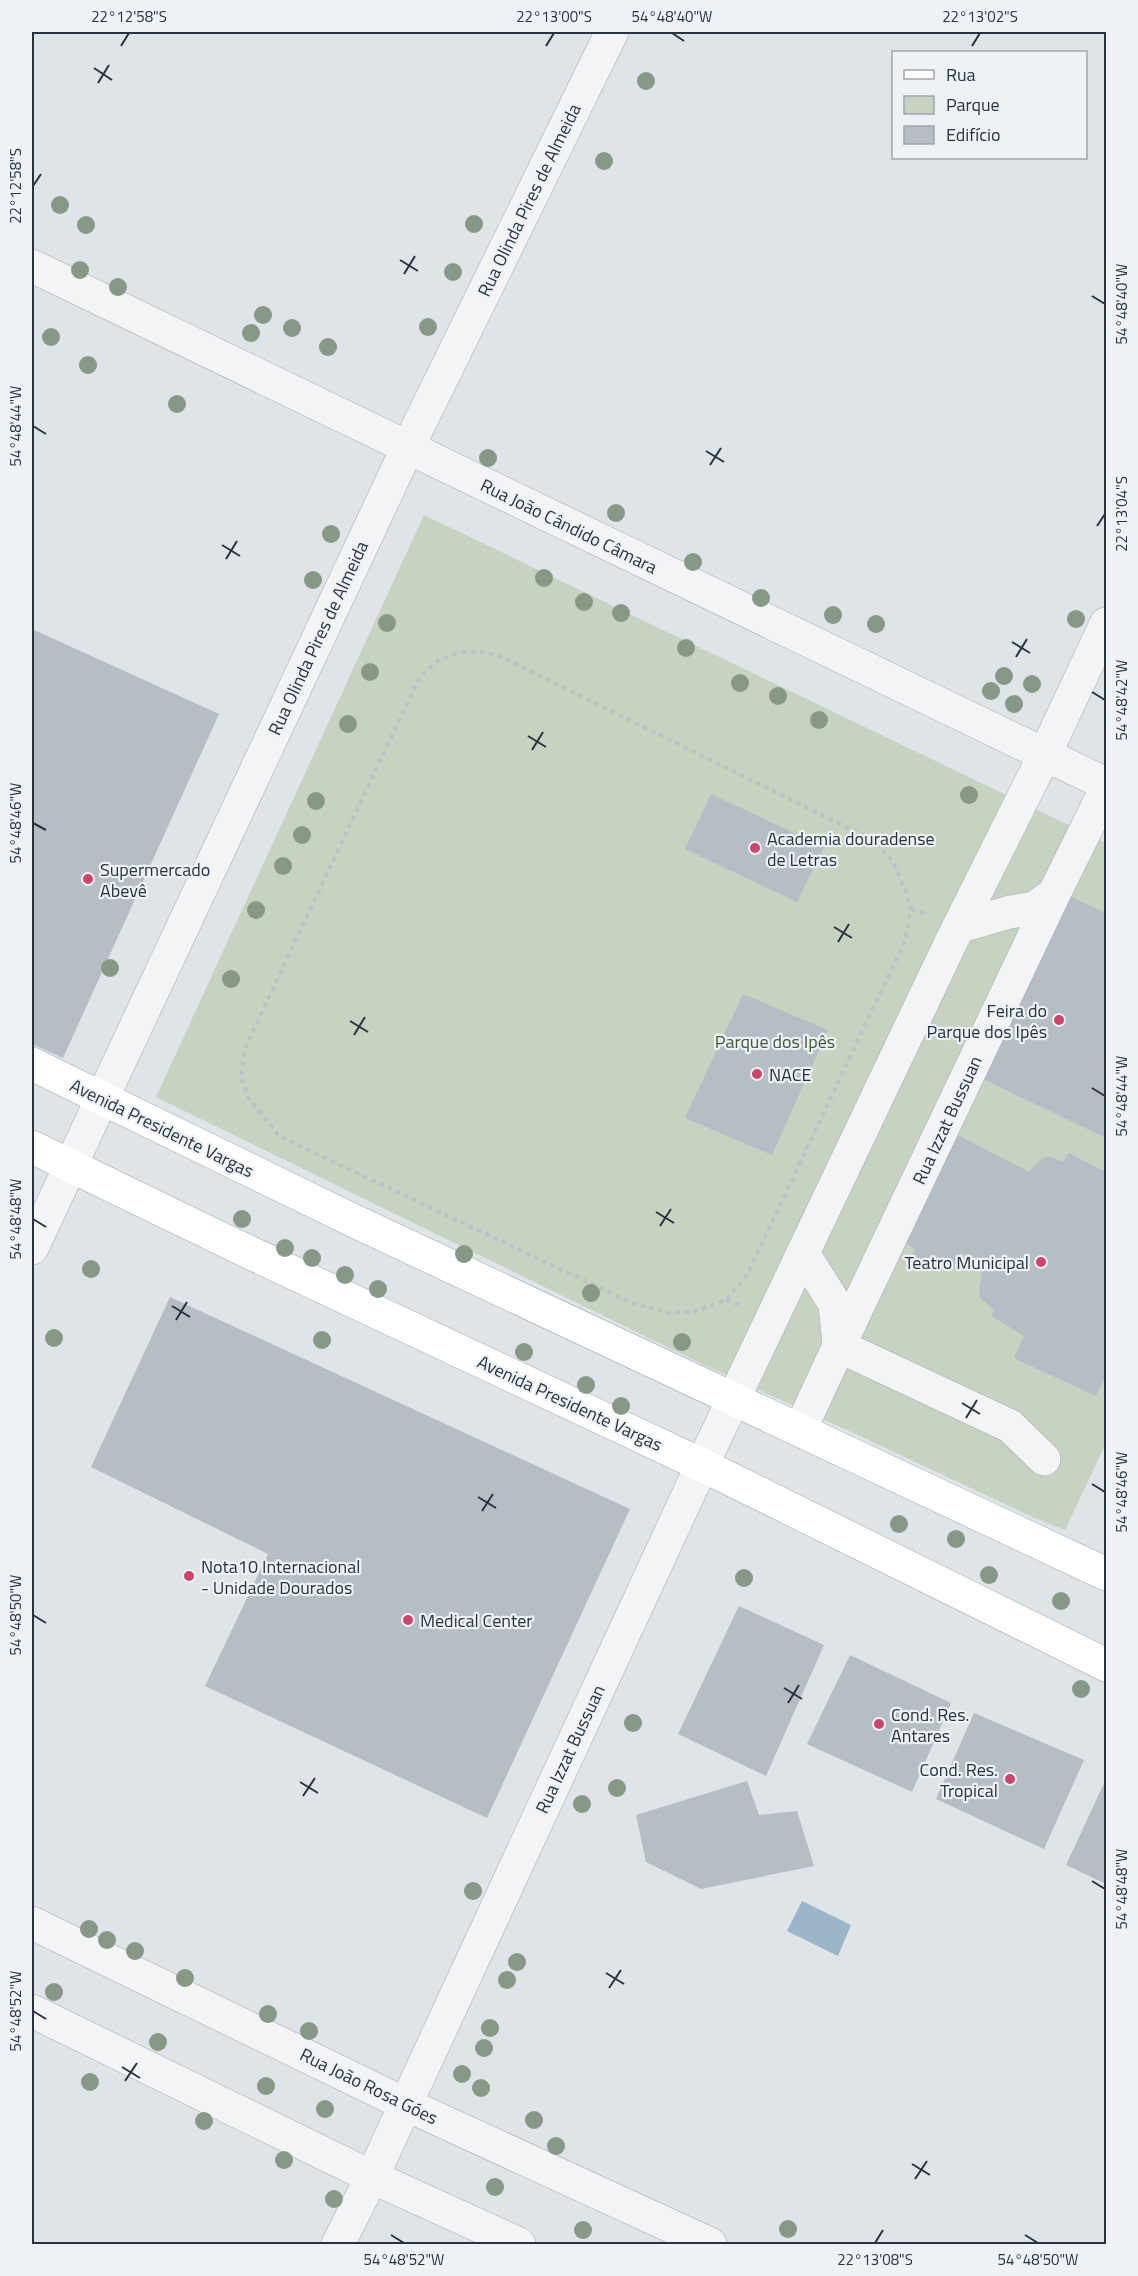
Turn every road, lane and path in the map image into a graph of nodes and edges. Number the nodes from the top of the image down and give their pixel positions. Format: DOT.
graph roads {
  1 [pos="612,32"];
  2 [pos="32,266"];
  3 [pos="407,449"];
  4 [pos="1107,624"];
  5 [pos="1045,754"];
  6 [pos="1107,784"];
  7 [pos="1107,789"];
  8 [pos="1054,894"];
  9 [pos="961,926"];
  10 [pos="904,943"];
  11 [pos="32,1064"];
  12 [pos="103,1098"];
  13 [pos="32,1147"];
  14 [pos="70,1166"];
  15 [pos="32,1248"];
  16 [pos="804,1255"];
  17 [pos="839,1346"];
  18 [pos="734,1399"];
  19 [pos="800,1430"];
  20 [pos="1044,1459"];
  21 [pos="702,1465"];
  22 [pos="1107,1574"];
  23 [pos="1107,1665"];
  24 [pos="32,1923"];
  25 [pos="32,2011"];
  26 [pos="405,2104"];
  27 [pos="372,2177"];
  28 [pos="338,2244"];
  29 [pos="519,2244"];
  30 [pos="710,2244"];
  1 -- 3 [label="street, Rua Olinda Pires de Almeida"];
  2 -- 3 [label="street, Rua João Cândido Câmara"];
  3 -- 5 [label="street, Rua João Cândido Câmara"];
  3 -- 12 [label="street, Rua Olinda Pires de Almeida"];
  4 -- 5 [label="street, Rua Izzat Bussuan"];
  5 -- 6 [label="street, Rua João Cândido Câmara"];
  5 -- 9 [label="street, Rua Izzat Bussuan"];
  7 -- 8 [label="street, Rua Izzat Bussuan"];
  8 -- 9 [label="street"];
  8 -- 17 [label="street, Rua Izzat Bussuan"];
  9 -- 16 [label="street, Rua Izzat Bussuan"];
  10 -- 10 [label="path"];
  11 -- 12 [label="main road, Avenida Presidente Vargas"];
  12 -- 14 [label="street, Rua Olinda Pires de Almeida"];
  12 -- 18 [label="main road, Avenida Presidente Vargas"];
  13 -- 14 [label="main road, Avenida Presidente Vargas"];
  14 -- 15 [label="street, Rua Olinda Pires de Almeida"];
  14 -- 21 [label="main road, Avenida Presidente Vargas"];
  16 -- 17 [label="street"];
  16 -- 18 [label="street, Rua Izzat Bussuan"];
  17 -- 19 [label="street, Rua Izzat Bussuan"];
  17 -- 20 [label="street"];
  18 -- 19 [label="main road, Avenida Presidente Vargas"];
  18 -- 21 [label="street, Rua Izzat Bussuan"];
  19 -- 22 [label="main road, Avenida Presidente Vargas"];
  21 -- 23 [label="main road, Avenida Presidente Vargas"];
  21 -- 26 [label="street, Rua Izzat Bussuan"];
  24 -- 26 [label="street, Rua João Rosa Góes"];
  25 -- 27 [label="street"];
  26 -- 27 [label="street, Rua Izzat Bussuan"];
  26 -- 30 [label="street, Rua João Rosa Góes"];
  27 -- 28 [label="street, Rua Izzat Bussuan"];
  27 -- 29 [label="street"];
}
